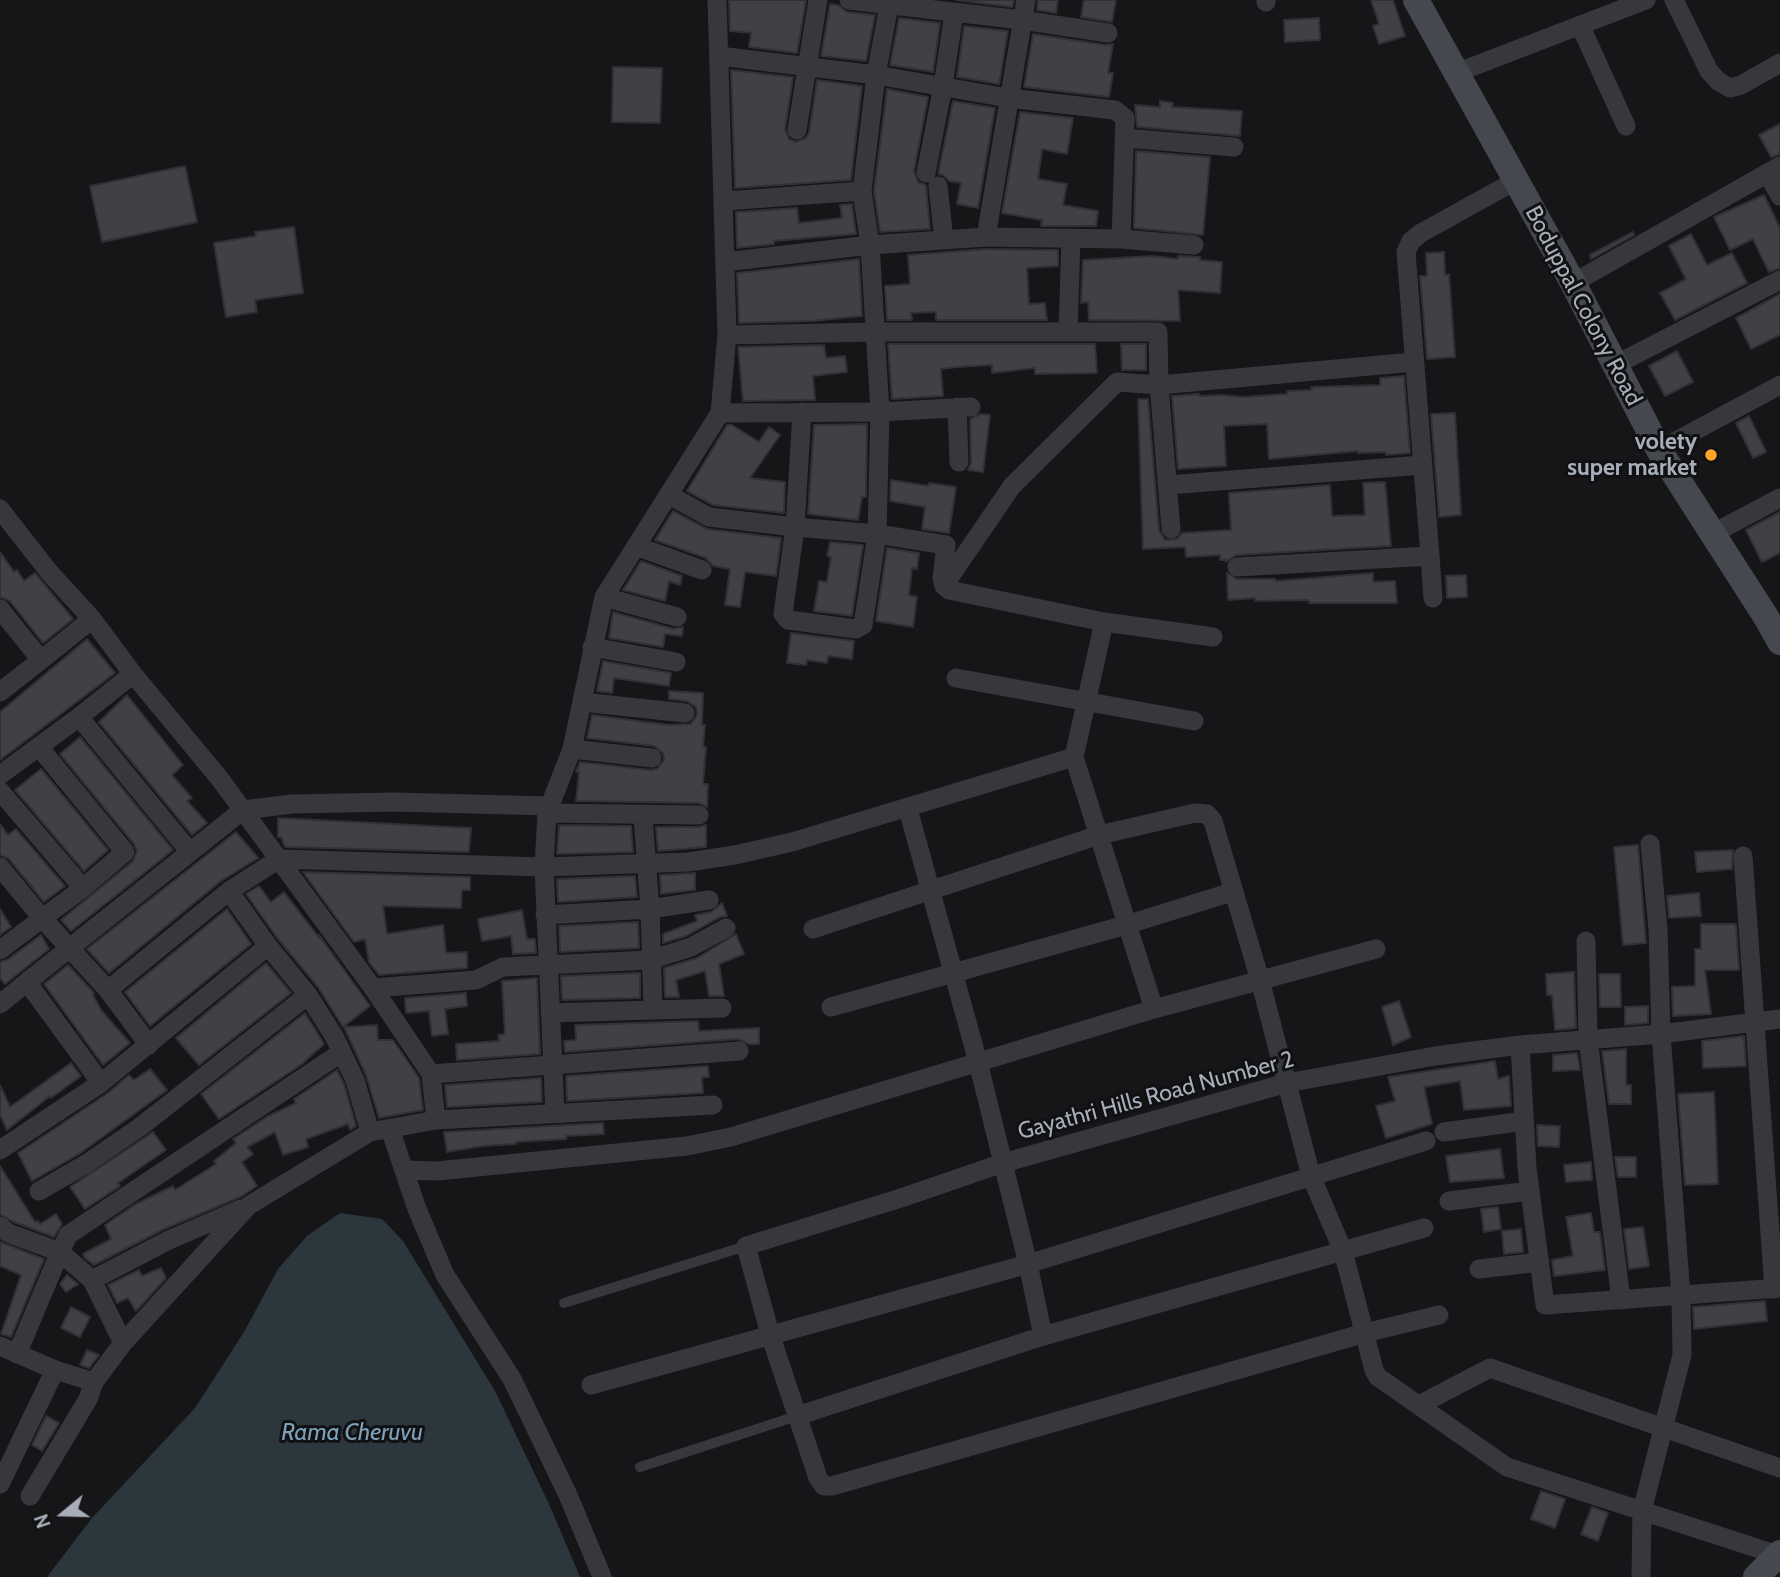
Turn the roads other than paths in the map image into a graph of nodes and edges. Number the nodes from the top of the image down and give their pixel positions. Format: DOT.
graph roads {
  1 [pos="717,0"];
  2 [pos="818,0"];
  3 [pos="849,0"];
  4 [pos="1026,0"];
  5 [pos="1416,0"];
  6 [pos="1646,0"];
  7 [pos="1674,0"];
  8 [pos="890,2"];
  9 [pos="954,13"];
  10 [pos="1022,20"];
  11 [pos="1580,25"];
  12 [pos="1108,33"];
  13 [pos="719,56"];
  14 [pos="1780,63"];
  15 [pos="808,66"];
  16 [pos="1456,73"];
  17 [pos="876,75"];
  18 [pos="943,86"];
  19 [pos="1008,98"];
  20 [pos="1626,126"];
  21 [pos="797,130"];
  22 [pos="1124,138"];
  23 [pos="1234,147"];
  24 [pos="1773,169"];
  25 [pos="1515,181"];
  26 [pos="862,191"];
  27 [pos="1780,196"];
  28 [pos="724,201"];
  29 [pos="986,237"];
  30 [pos="1071,238"];
  31 [pos="1121,239"];
  32 [pos="944,240"];
  33 [pos="870,245"];
  34 [pos="1194,245"];
  35 [pos="725,262"];
  36 [pos="1780,280"];
  37 [pos="1573,283"];
  38 [pos="877,332"];
  39 [pos="1068,332"];
  40 [pos="727,335"];
  41 [pos="1414,362"];
  42 [pos="1615,365"];
  43 [pos="1159,385"];
  44 [pos="1780,385"];
  45 [pos="802,412"];
  46 [pos="880,412"];
  47 [pos="720,413"];
  48 [pos="1659,450"];
  49 [pos="959,462"];
  50 [pos="1422,465"];
  51 [pos="1168,485"];
  52 [pos="669,495"];
  53 [pos="1780,498"];
  54 [pos="0,509"];
  55 [pos="795,527"];
  56 [pos="1171,529"];
  57 [pos="877,534"];
  58 [pos="1712,534"];
  59 [pos="636,546"];
  60 [pos="1430,556"];
  61 [pos="1237,567"];
  62 [pos="702,570"];
  63 [pos="944,586"];
  64 [pos="604,597"];
  65 [pos="1433,598"];
  66 [pos="0,608"];
  67 [pos="1773,613"];
  68 [pos="677,617"];
  69 [pos="92,619"];
  70 [pos="1104,622"];
  71 [pos="1213,638"];
  72 [pos="1780,642"];
  73 [pos="592,647"];
  74 [pos="41,660"];
  75 [pos="677,662"];
  76 [pos="133,674"];
  77 [pos="956,678"];
  78 [pos="0,692"];
  79 [pos="582,702"];
  80 [pos="1086,703"];
  81 [pos="685,713"];
  82 [pos="79,718"];
  83 [pos="1194,721"];
  84 [pos="38,747"];
  85 [pos="572,749"];
  86 [pos="1074,757"];
  87 [pos="652,758"];
  88 [pos="1,776"];
  89 [pos="908,809"];
  90 [pos="243,810"];
  91 [pos="549,810"];
  92 [pos="643,816"];
  93 [pos="699,816"];
  94 [pos="1099,835"];
  95 [pos="1650,844"];
  96 [pos="190,852"];
  97 [pos="1742,856"];
  98 [pos="279,859"];
  99 [pos="646,863"];
  100 [pos="0,867"];
  101 [pos="544,867"];
  102 [pos="83,888"];
  103 [pos="931,890"];
  104 [pos="229,891"];
  105 [pos="1232,892"];
  106 [pos="709,900"];
  107 [pos="650,909"];
  108 [pos="545,915"];
  109 [pos="42,918"];
  110 [pos="1126,925"];
  111 [pos="726,928"];
  112 [pos="813,929"];
  113 [pos="1586,941"];
  114 [pos="268,946"];
  115 [pos="70,949"];
  116 [pos="1376,949"];
  117 [pos="0,950"];
  118 [pos="650,960"];
  119 [pos="547,964"];
  120 [pos="954,972"];
  121 [pos="1260,980"];
  122 [pos="27,982"];
  123 [pos="373,988"];
  124 [pos="108,990"];
  125 [pos="308,995"];
  126 [pos="0,1004"];
  127 [pos="831,1007"];
  128 [pos="722,1008"];
  129 [pos="1154,1009"];
  130 [pos="653,1010"];
  131 [pos="550,1013"];
  132 [pos="1780,1019"];
  133 [pos="1755,1021"];
  134 [pos="1661,1034"];
  135 [pos="1588,1039"];
  136 [pos="149,1045"];
  137 [pos="1520,1045"];
  138 [pos="738,1051"];
  139 [pos="342,1052"];
  140 [pos="978,1062"];
  141 [pos="551,1064"];
  142 [pos="431,1074"];
  143 [pos="101,1083"];
  144 [pos="1287,1083"];
  145 [pos="713,1105"];
  146 [pos="555,1113"];
  147 [pos="436,1121"];
  148 [pos="1524,1121"];
  149 [pos="380,1130"];
  150 [pos="1444,1132"];
  151 [pos="1426,1141"];
  152 [pos="0,1150"];
  153 [pos="1003,1163"];
  154 [pos="404,1170"];
  155 [pos="1311,1175"];
  156 [pos="39,1191"];
  157 [pos="1530,1191"];
  158 [pos="1449,1200"];
  159 [pos="248,1206"];
  160 [pos="0,1226"];
  161 [pos="1424,1228"];
  162 [pos="746,1247"];
  163 [pos="1343,1251"];
  164 [pos="61,1252"];
  165 [pos="1540,1262"];
  166 [pos="1028,1264"];
  167 [pos="1479,1269"];
  168 [pos="92,1280"];
  169 [pos="1777,1289"];
  170 [pos="1681,1296"];
  171 [pos="1620,1300"];
  172 [pos="564,1303"];
  173 [pos="1439,1315"];
  174 [pos="1365,1333"];
  175 [pos="770,1334"];
  176 [pos="1043,1336"];
  177 [pos="123,1343"];
  178 [pos="9,1350"];
  179 [pos="55,1370"];
  180 [pos="94,1382"];
  181 [pos="591,1385"];
  182 [pos="1419,1405"];
  183 [pos="797,1416"];
  184 [pos="1663,1426"];
  185 [pos="640,1467"];
  186 [pos="1780,1468"];
  187 [pos="0,1484"];
  188 [pos="30,1496"];
  189 [pos="1642,1511"];
  190 [pos="1779,1554"];
  191 [pos="602,1577"];
  192 [pos="1641,1577"];
  193 [pos="1756,1577"];
  1 -- 13 [label="street"];
  2 -- 15 [label="street"];
  3 -- 8 [label="street"];
  4 -- 10 [label="street"];
  5 -- 16 [label="street, Boduppal Colony Road"];
  6 -- 11 [label="street"];
  7 -- 14 [label="street"];
  8 -- 9 [label="street"];
  8 -- 17 [label="street"];
  9 -- 10 [label="street"];
  9 -- 18 [label="street"];
  10 -- 12 [label="street"];
  10 -- 19 [label="street"];
  11 -- 16 [label="street"];
  11 -- 20 [label="street"];
  13 -- 15 [label="street"];
  13 -- 28 [label="street"];
  15 -- 17 [label="street"];
  15 -- 21 [label="street"];
  16 -- 25 [label="street, Boduppal Colony Road"];
  17 -- 18 [label="street"];
  17 -- 26 [label="street"];
  18 -- 19 [label="street"];
  18 -- 32 [label="street"];
  19 -- 22 [label="street"];
  19 -- 29 [label="street"];
  22 -- 23 [label="street"];
  22 -- 31 [label="street"];
  24 -- 27 [label="street"];
  24 -- 37 [label="street"];
  25 -- 37 [label="street, Boduppal Colony Road"];
  25 -- 41 [label="street"];
  26 -- 28 [label="street"];
  26 -- 33 [label="street"];
  28 -- 35 [label="street"];
  29 -- 30 [label="street"];
  29 -- 32 [label="street"];
  30 -- 31 [label="street"];
  30 -- 39 [label="street"];
  31 -- 34 [label="street"];
  32 -- 33 [label="street"];
  33 -- 35 [label="street"];
  33 -- 38 [label="street"];
  35 -- 40 [label="street"];
  36 -- 42 [label="street"];
  37 -- 42 [label="street, Boduppal Colony Road"];
  38 -- 39 [label="street"];
  38 -- 40 [label="street"];
  38 -- 46 [label="street"];
  39 -- 43 [label="street"];
  40 -- 47 [label="street"];
  41 -- 43 [label="street"];
  41 -- 50 [label="street"];
  42 -- 48 [label="street, Boduppal Colony Road"];
  43 -- 51 [label="street"];
  43 -- 63 [label="street"];
  44 -- 48 [label="street"];
  45 -- 46 [label="street"];
  45 -- 47 [label="street"];
  45 -- 55 [label="street"];
  46 -- 49 [label="street"];
  46 -- 57 [label="street"];
  47 -- 52 [label="street"];
  48 -- 58 [label="street, Boduppal Colony Road"];
  50 -- 51 [label="street"];
  50 -- 60 [label="street"];
  51 -- 56 [label="street"];
  52 -- 55 [label="street"];
  52 -- 59 [label="street"];
  53 -- 58 [label="street"];
  54 -- 69 [label="street"];
  55 -- 57 [label="street"];
  55 -- 57 [label="street"];
  57 -- 63 [label="street"];
  58 -- 67 [label="street, Boduppal Colony Road"];
  59 -- 62 [label="street"];
  59 -- 64 [label="street"];
  60 -- 61 [label="street"];
  60 -- 65 [label="street"];
  63 -- 70 [label="street"];
  64 -- 68 [label="street"];
  64 -- 73 [label="street"];
  66 -- 74 [label="street"];
  67 -- 72 [label="street, Boduppal Colony Road"];
  69 -- 74 [label="street"];
  69 -- 76 [label="street"];
  70 -- 71 [label="street"];
  70 -- 80 [label="street"];
  73 -- 75 [label="street"];
  73 -- 79 [label="street"];
  74 -- 78 [label="street"];
  76 -- 82 [label="street"];
  76 -- 90 [label="street"];
  77 -- 80 [label="street"];
  79 -- 81 [label="street"];
  79 -- 85 [label="street"];
  80 -- 83 [label="street"];
  80 -- 86 [label="street"];
  82 -- 84 [label="street"];
  82 -- 96 [label="street"];
  84 -- 88 [label="street"];
  84 -- 102 [label="street"];
  85 -- 87 [label="street"];
  85 -- 91 [label="street"];
  86 -- 89 [label="street"];
  86 -- 94 [label="street"];
  88 -- 102 [label="street"];
  89 -- 99 [label="street"];
  89 -- 103 [label="street"];
  90 -- 91 [label="street"];
  90 -- 96 [label="street"];
  90 -- 98 [label="street"];
  91 -- 92 [label="street"];
  91 -- 101 [label="street"];
  92 -- 93 [label="street"];
  92 -- 99 [label="street"];
  94 -- 103 [label="street"];
  94 -- 105 [label="street"];
  94 -- 110 [label="street"];
  95 -- 134 [label="street"];
  96 -- 115 [label="street"];
  97 -- 133 [label="street"];
  98 -- 101 [label="street"];
  98 -- 104 [label="street"];
  98 -- 123 [label="street"];
  99 -- 101 [label="street"];
  99 -- 107 [label="street"];
  100 -- 109 [label="street"];
  101 -- 108 [label="street"];
  102 -- 109 [label="street"];
  103 -- 112 [label="street"];
  103 -- 120 [label="street"];
  104 -- 114 [label="street"];
  104 -- 124 [label="street"];
  105 -- 110 [label="street"];
  105 -- 121 [label="street"];
  106 -- 107 [label="street"];
  107 -- 108 [label="street"];
  107 -- 118 [label="street"];
  108 -- 119 [label="street"];
  109 -- 115 [label="street"];
  109 -- 117 [label="street"];
  110 -- 120 [label="street"];
  110 -- 129 [label="street"];
  111 -- 118 [label="street"];
  113 -- 135 [label="street"];
  114 -- 125 [label="street"];
  114 -- 136 [label="street"];
  115 -- 122 [label="street"];
  115 -- 124 [label="street"];
  116 -- 121 [label="street"];
  118 -- 119 [label="street"];
  118 -- 130 [label="street"];
  119 -- 123 [label="street"];
  119 -- 131 [label="street"];
  120 -- 127 [label="street"];
  120 -- 140 [label="street"];
  121 -- 129 [label="street"];
  121 -- 144 [label="street"];
  122 -- 126 [label="street"];
  122 -- 143 [label="street"];
  123 -- 142 [label="street"];
  124 -- 136 [label="street"];
  125 -- 139 [label="street"];
  125 -- 156 [label="street"];
  128 -- 130 [label="street"];
  129 -- 140 [label="street"];
  130 -- 131 [label="street"];
  131 -- 141 [label="street"];
  132 -- 133 [label="street, Gayathri Hills Road Number 2"];
  133 -- 134 [label="street, Gayathri Hills Road Number 2"];
  133 -- 169 [label="street"];
  134 -- 135 [label="street, Gayathri Hills Road Number 2"];
  134 -- 170 [label="street"];
  135 -- 137 [label="street, Gayathri Hills Road Number 2"];
  135 -- 171 [label="street"];
  136 -- 143 [label="street"];
  137 -- 144 [label="street, Gayathri Hills Road Number 2"];
  137 -- 148 [label="street"];
  138 -- 141 [label="street"];
  139 -- 149 [label="street"];
  139 -- 164 [label="street"];
  140 -- 153 [label="street"];
  140 -- 154 [label="street"];
  141 -- 142 [label="street"];
  141 -- 146 [label="street"];
  142 -- 147 [label="street"];
  143 -- 152 [label="street"];
  144 -- 153 [label="street, Gayathri Hills Road Number 2"];
  144 -- 155 [label="street"];
  145 -- 146 [label="street"];
  146 -- 147 [label="street"];
  147 -- 149 [label="street"];
  148 -- 150 [label="street"];
  148 -- 157 [label="street"];
  149 -- 154 [label="street"];
  149 -- 159 [label="street"];
  151 -- 155 [label="street"];
  153 -- 162 [label="street, Gayathri Hills Road Number 2"];
  153 -- 166 [label="street"];
  154 -- 191 [label="street"];
  155 -- 163 [label="street"];
  155 -- 166 [label="street"];
  157 -- 158 [label="street"];
  157 -- 165 [label="street"];
  159 -- 168 [label="street"];
  159 -- 177 [label="street"];
  160 -- 164 [label="street"];
  161 -- 163 [label="street"];
  162 -- 172 [label="lane, Gayathri Hills Road Number 2"];
  162 -- 175 [label="street"];
  163 -- 174 [label="street"];
  163 -- 176 [label="street"];
  164 -- 168 [label="street"];
  164 -- 178 [label="street"];
  165 -- 167 [label="street"];
  165 -- 171 [label="street"];
  166 -- 175 [label="street"];
  166 -- 176 [label="street"];
  168 -- 177 [label="street"];
  169 -- 170 [label="street"];
  170 -- 171 [label="street"];
  170 -- 184 [label="street"];
  173 -- 174 [label="street"];
  174 -- 182 [label="street"];
  174 -- 183 [label="street"];
  175 -- 181 [label="street"];
  175 -- 183 [label="street"];
  176 -- 183 [label="street"];
  177 -- 180 [label="street"];
  178 -- 179 [label="street"];
  179 -- 180 [label="street"];
  179 -- 187 [label="street"];
  180 -- 188 [label="street"];
  182 -- 184 [label="street"];
  182 -- 189 [label="street"];
  183 -- 185 [label="lane"];
  184 -- 186 [label="street"];
  184 -- 189 [label="street"];
  189 -- 190 [label="street"];
  189 -- 192 [label="street"];
  190 -- 193 [label="street"];
}
